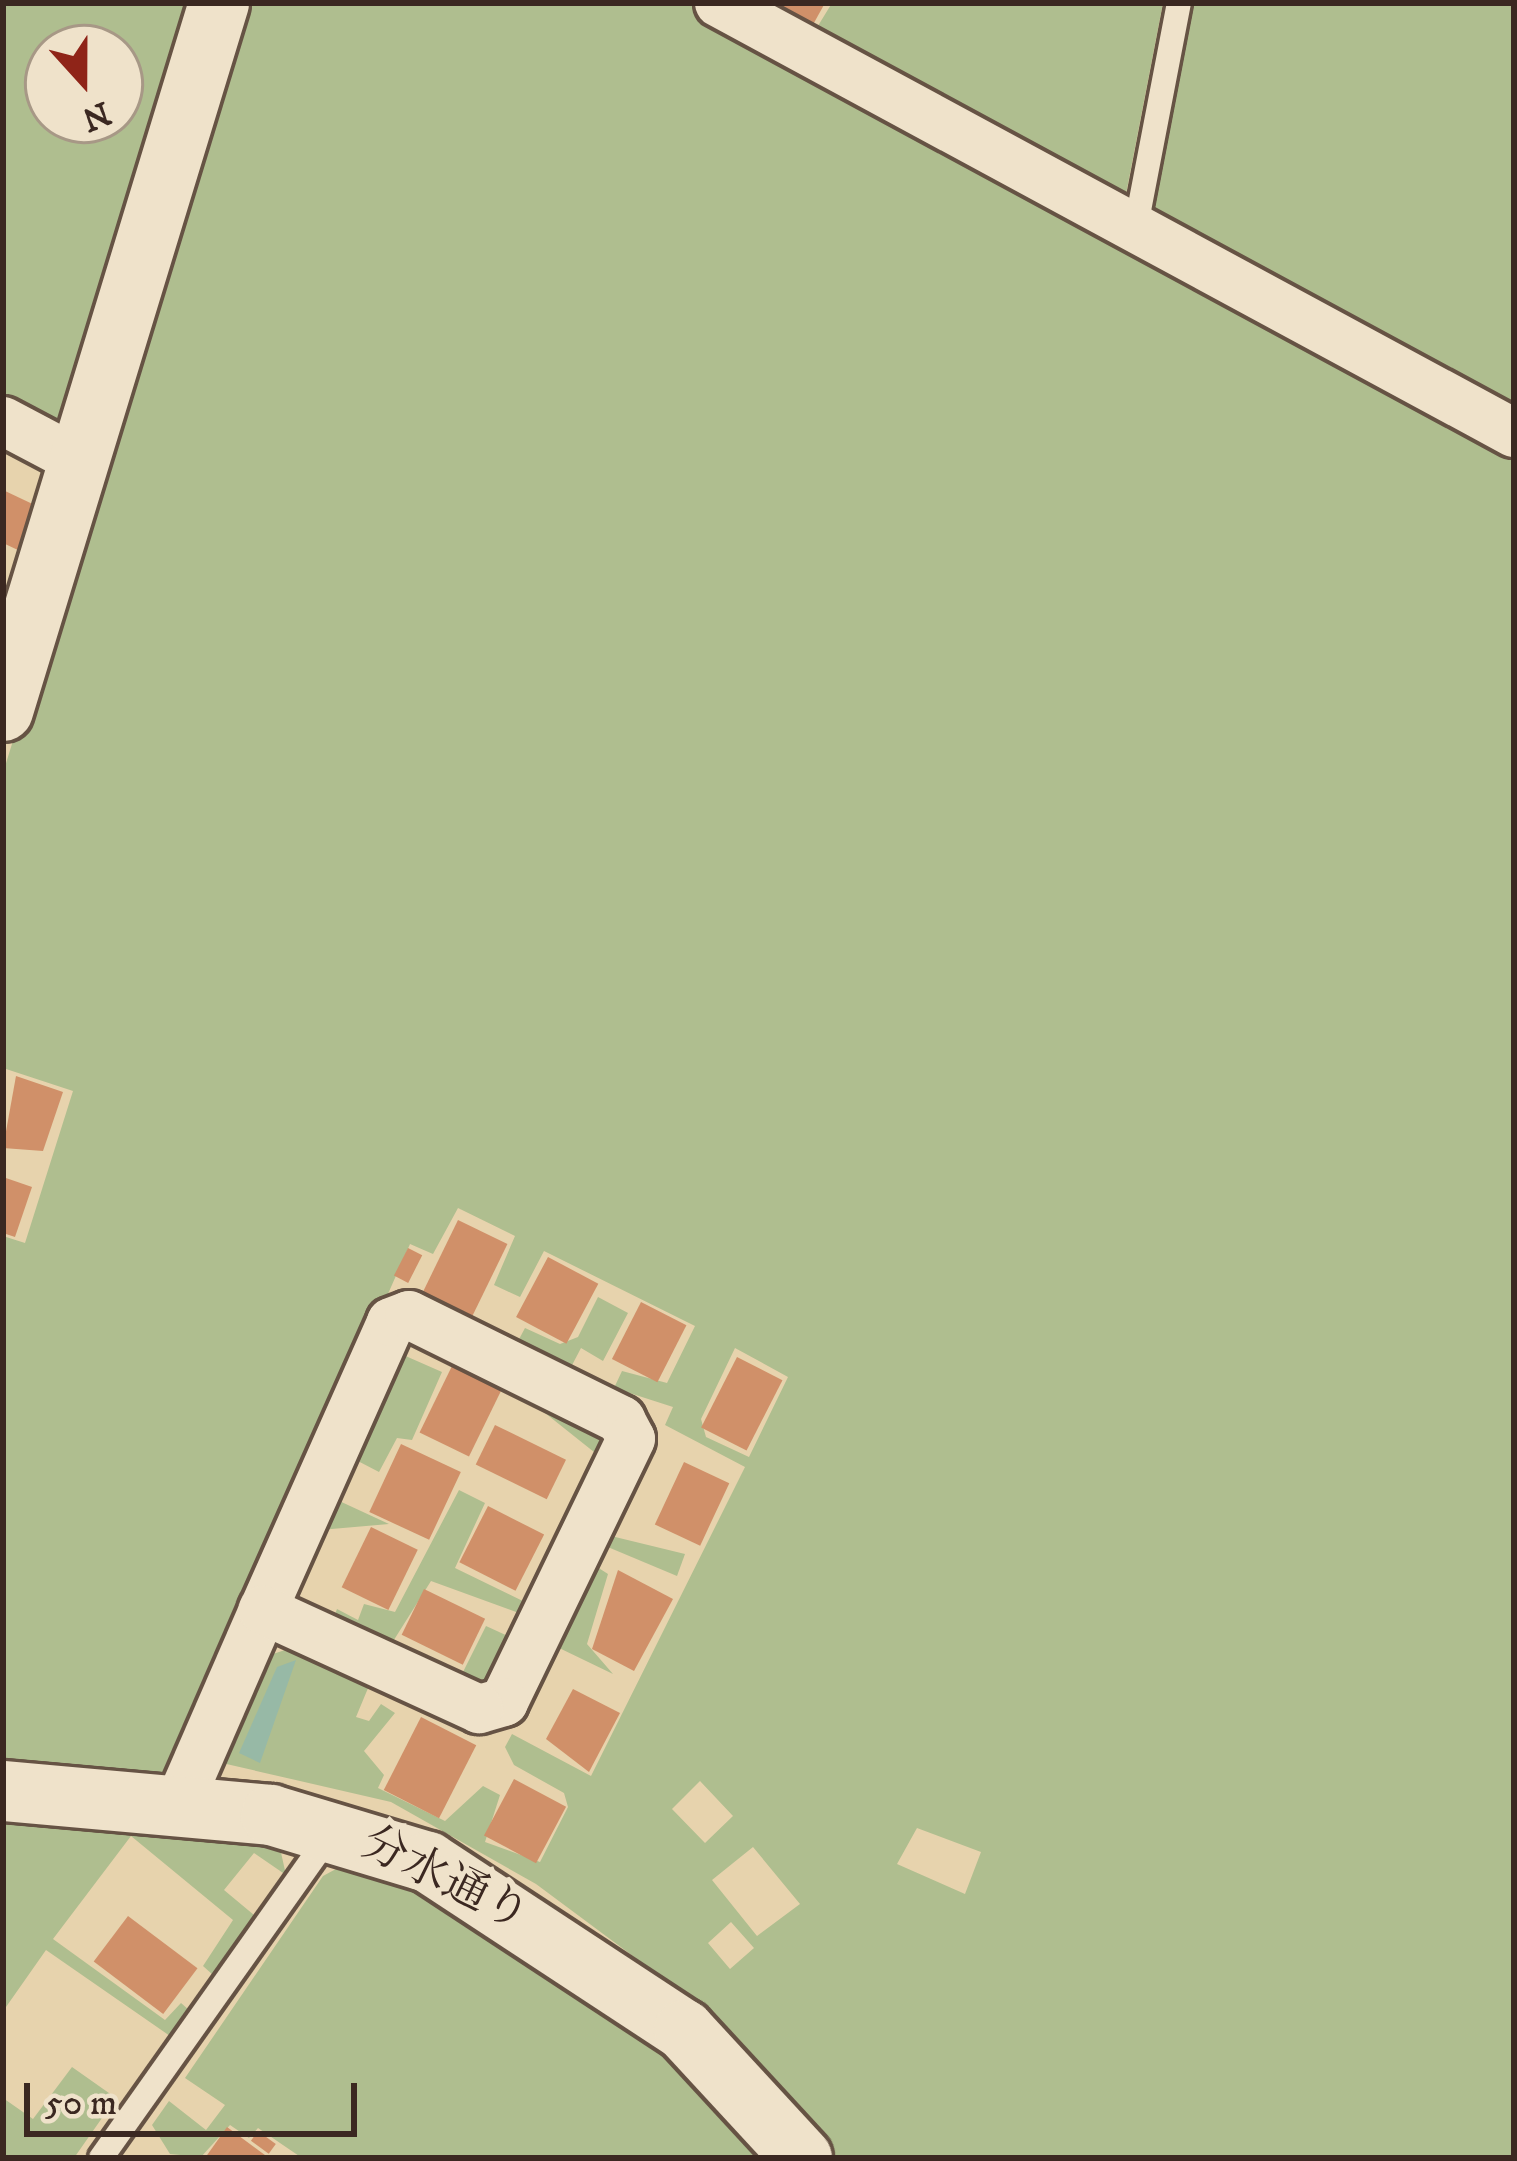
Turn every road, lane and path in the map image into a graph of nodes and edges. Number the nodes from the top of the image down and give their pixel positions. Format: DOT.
graph roads {
  1 [pos="219,3"];
  2 [pos="719,3"];
  3 [pos="1179,3"];
  4 [pos="1136,226"];
  5 [pos="3,421"];
  6 [pos="1514,434"];
  7 [pos="79,461"];
  8 [pos="6,690"];
  9 [pos="263,1610"];
  10 [pos="3,1791"];
  11 [pos="181,1802"];
  12 [pos="335,1828"];
  13 [pos="101,2158"];
  14 [pos="802,2158"];
  1 -- 7 [label="street"];
  2 -- 4 [label="street"];
  3 -- 4 [label="lane"];
  4 -- 6 [label="street"];
  5 -- 7 [label="street"];
  7 -- 8 [label="street"];
  9 -- 9 [label="street"];
  9 -- 11 [label="street"];
  10 -- 11 [label="street, 分水通り"];
  11 -- 12 [label="street, 分水通り"];
  12 -- 13 [label="lane"];
  12 -- 14 [label="street, 分水通り"];
}
